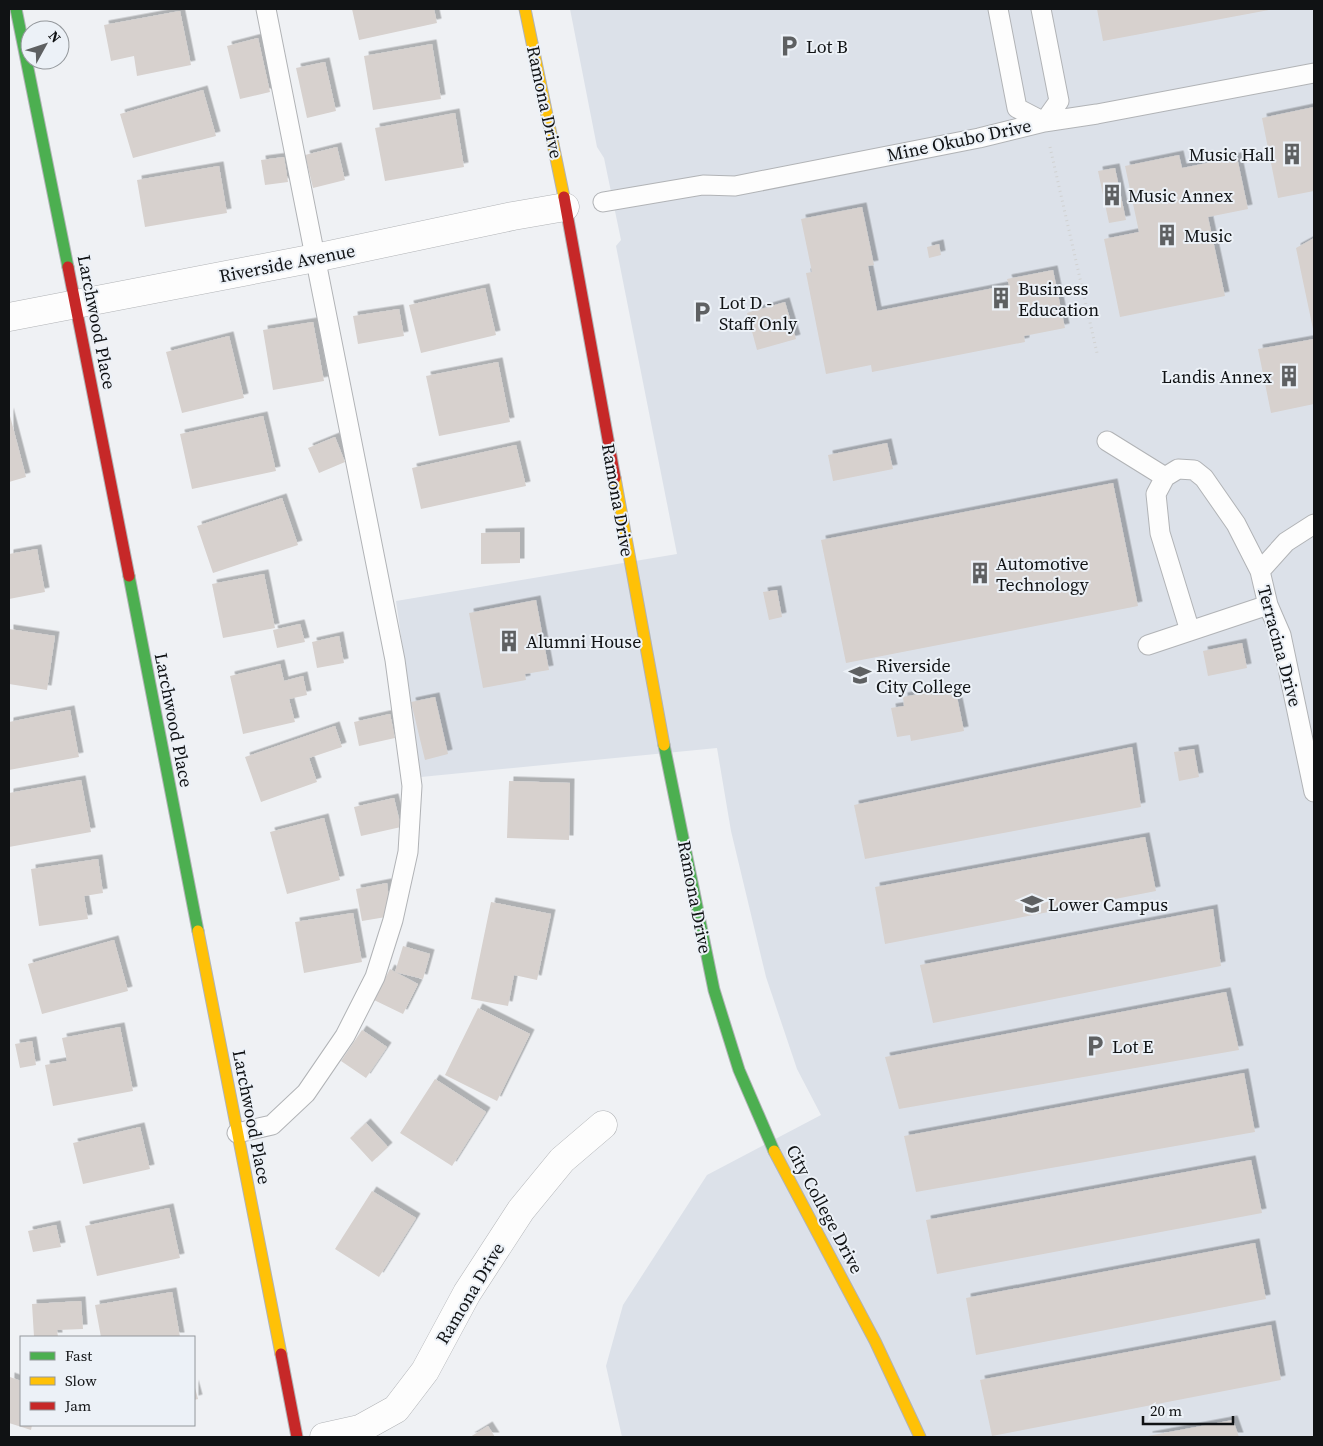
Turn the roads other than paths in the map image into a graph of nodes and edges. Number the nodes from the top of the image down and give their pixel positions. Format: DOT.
graph roads {
  1 [pos="16,9"];
  2 [pos="266,9"];
  3 [pos="525,9"];
  4 [pos="998,9"];
  5 [pos="1041,9"];
  6 [pos="1314,72"];
  7 [pos="1044,122"];
  8 [pos="603,202"];
  9 [pos="565,207"];
  10 [pos="315,258"];
  11 [pos="76,304"];
  12 [pos="9,317"];
  13 [pos="1106,441"];
  14 [pos="1165,477"];
  15 [pos="1314,524"];
  16 [pos="1260,571"];
  17 [pos="1268,605"];
  18 [pos="1190,631"];
  19 [pos="1148,645"];
  20 [pos="1314,792"];
  21 [pos="714,990"];
  22 [pos="603,1125"];
  23 [pos="237,1133"];
  24 [pos="297,1437"];
  25 [pos="324,1437"];
  26 [pos="920,1437"];
  1 -- 11 [label="street, Larchwood Place"];
  2 -- 10 [label="lane"];
  3 -- 9 [label="street, Ramona Drive"];
  4 -- 7 [label="lane"];
  5 -- 7 [label="lane"];
  6 -- 7 [label="lane, Mine Okubo Drive"];
  7 -- 8 [label="lane, Mine Okubo Drive"];
  9 -- 10 [label="street, Riverside Avenue"];
  9 -- 21 [label="street, Ramona Drive"];
  10 -- 11 [label="street, Riverside Avenue"];
  10 -- 23 [label="lane"];
  11 -- 12 [label="street, Riverside Avenue"];
  11 -- 23 [label="street, Larchwood Place"];
  13 -- 14 [label="lane"];
  14 -- 16 [label="lane"];
  14 -- 18 [label="lane"];
  15 -- 16 [label="lane, Terracina Drive"];
  16 -- 17 [label="lane, Terracina Drive"];
  17 -- 18 [label="lane"];
  17 -- 20 [label="lane, Terracina Drive"];
  18 -- 19 [label="lane"];
  21 -- 26 [label="street, City College Drive"];
  22 -- 25 [label="street, Ramona Drive"];
  23 -- 24 [label="street, Larchwood Place"];
}
